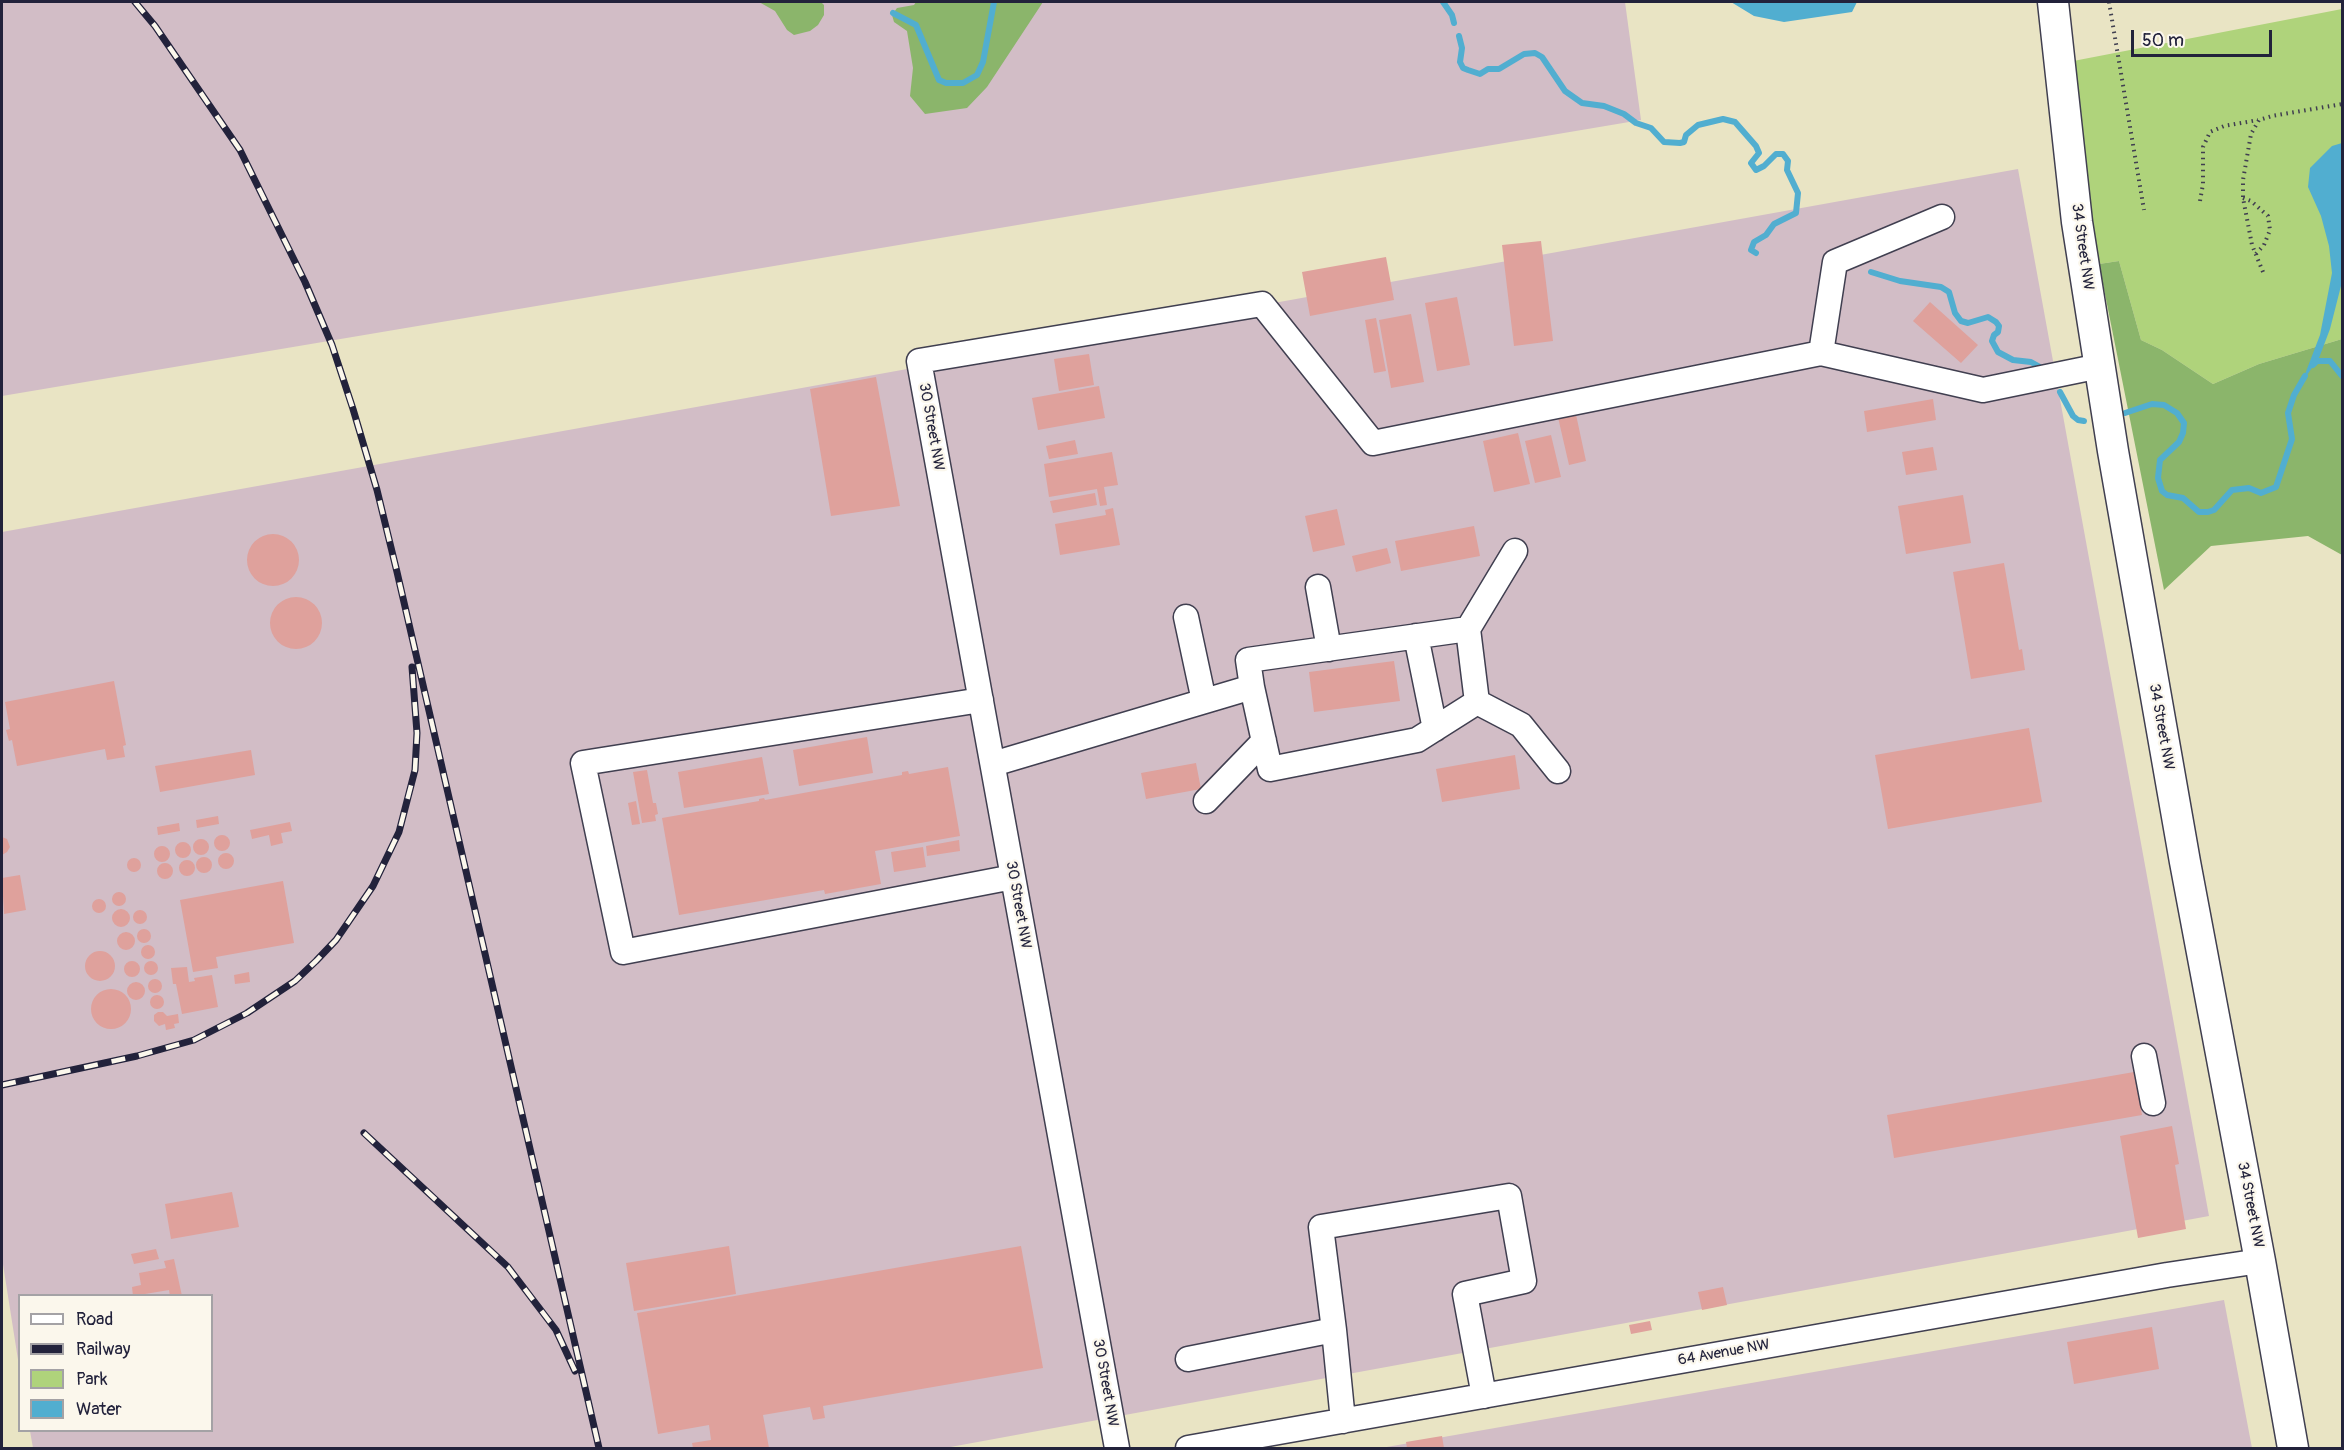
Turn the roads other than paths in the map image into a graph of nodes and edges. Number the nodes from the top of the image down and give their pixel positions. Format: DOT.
graph roads {
  1 [pos="2053,2"];
  2 [pos="1942,217"];
  3 [pos="1821,353"];
  4 [pos="2100,366"];
  5 [pos="1515,551"];
  6 [pos="1318,587"];
  7 [pos="1186,617"];
  8 [pos="1468,628"];
  9 [pos="1416,636"];
  10 [pos="1329,649"];
  11 [pos="1252,687"];
  12 [pos="981,700"];
  13 [pos="1204,701"];
  14 [pos="1477,702"];
  15 [pos="1435,729"];
  16 [pos="1264,741"];
  17 [pos="993,764"];
  18 [pos="1558,771"];
  19 [pos="1206,801"];
  20 [pos="1013,877"];
  21 [pos="2144,1056"];
  22 [pos="2153,1103"];
  23 [pos="2260,1261"];
  24 [pos="1334,1330"];
  25 [pos="1188,1359"];
  26 [pos="1484,1396"];
  27 [pos="1343,1421"];
  28 [pos="1117,1449"];
  29 [pos="1188,1449"];
  30 [pos="2293,1449"];
  1 -- 4 [label="main road, 34 Street NW"];
  2 -- 3 [label="street"];
  3 -- 4 [label="street"];
  3 -- 12 [label="street, 30 Street NW"];
  4 -- 23 [label="main road, 34 Street NW"];
  5 -- 8 [label="street"];
  6 -- 10 [label="street"];
  7 -- 13 [label="street"];
  8 -- 9 [label="street"];
  8 -- 14 [label="street"];
  9 -- 10 [label="street"];
  9 -- 15 [label="street"];
  10 -- 11 [label="street"];
  11 -- 13 [label="street"];
  11 -- 16 [label="street"];
  12 -- 17 [label="street, 30 Street NW"];
  12 -- 20 [label="street"];
  13 -- 17 [label="street"];
  14 -- 15 [label="street"];
  14 -- 18 [label="street"];
  15 -- 16 [label="street"];
  16 -- 19 [label="street"];
  17 -- 20 [label="street, 30 Street NW"];
  20 -- 28 [label="street, 30 Street NW"];
  21 -- 22 [label="street"];
  23 -- 26 [label="street, 64 Avenue NW"];
  23 -- 30 [label="main road, 34 Street NW"];
  24 -- 25 [label="street"];
  24 -- 26 [label="street"];
  24 -- 27 [label="street"];
  26 -- 27 [label="street, 64 Avenue NW"];
  27 -- 29 [label="street, 64 Avenue NW"];
}
